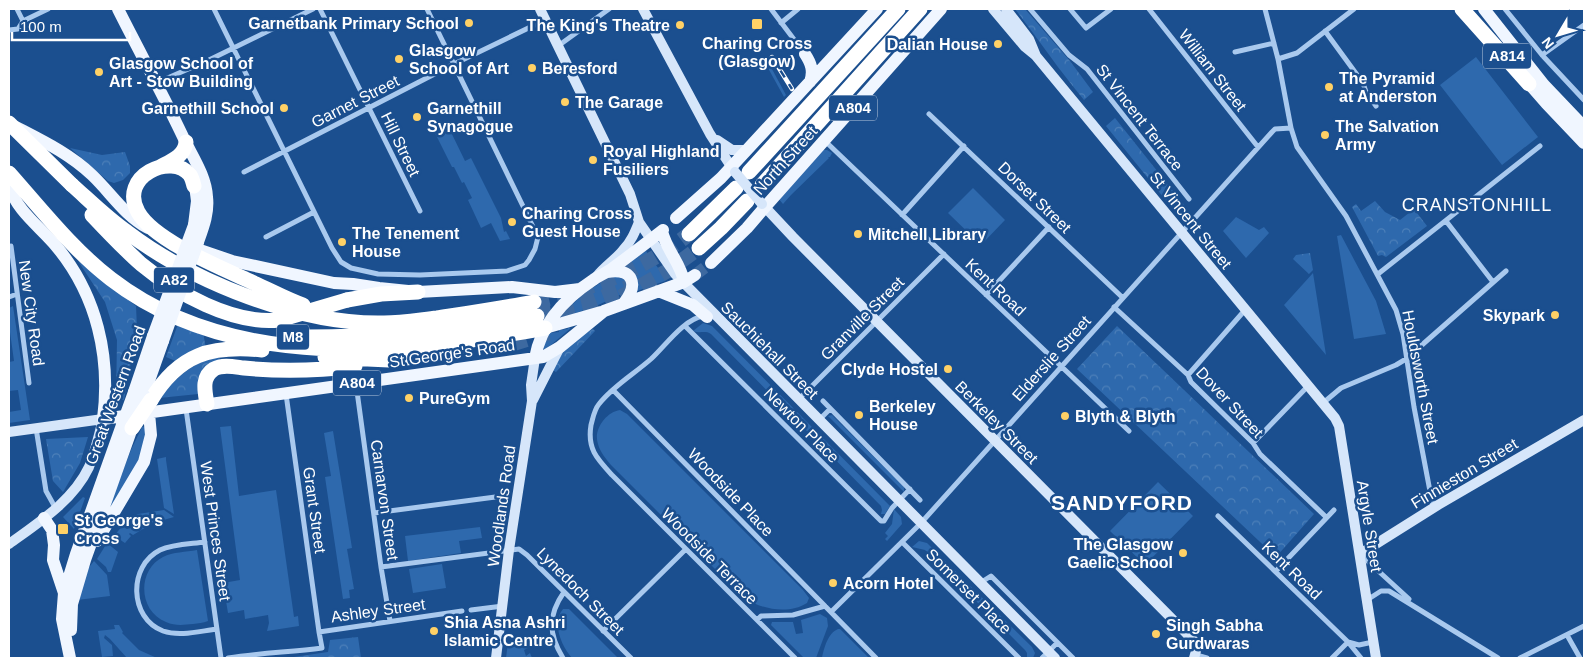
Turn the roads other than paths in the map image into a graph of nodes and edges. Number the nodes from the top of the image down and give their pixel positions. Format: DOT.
graph roads {
  1 [pos="17,9"];
  2 [pos="48,9"];
  3 [pos="118,9"];
  4 [pos="214,9"];
  5 [pos="313,9"];
  6 [pos="320,9"];
  7 [pos="427,9"];
  8 [pos="540,9"];
  9 [pos="609,9"];
  10 [pos="643,9"];
  11 [pos="771,9"];
  12 [pos="798,9"];
  13 [pos="877,9"];
  14 [pos="898,9"];
  15 [pos="920,9"];
  16 [pos="941,9"];
  17 [pos="994,9"];
  18 [pos="1006,9"];
  19 [pos="1030,9"];
  20 [pos="1070,9"];
  21 [pos="1111,9"];
  22 [pos="1149,9"];
  23 [pos="1265,9"];
  24 [pos="1354,9"];
  25 [pos="1462,9"];
  26 [pos="1471,9"];
  27 [pos="1484,9"];
  28 [pos="1505,9"];
  29 [pos="545,20"];
  30 [pos="23,21"];
  31 [pos="781,23"];
  32 [pos="1584,25"];
  33 [pos="9,30"];
  34 [pos="1324,31"];
  35 [pos="1274,43"];
  36 [pos="558,46"];
  37 [pos="234,48"];
  38 [pos="1235,52"];
  39 [pos="805,54"];
  40 [pos="1542,55"];
  41 [pos="1036,56"];
  42 [pos="831,59"];
  43 [pos="1278,59"];
  44 [pos="454,64"];
  45 [pos="810,82"];
  46 [pos="155,83"];
  47 [pos="1536,84"];
  48 [pos="1584,100"];
  49 [pos="1546,103"];
  50 [pos="1376,106"];
  51 [pos="370,108"];
  52 [pos="930,114"];
  53 [pos="1584,121"];
  54 [pos="9,124"];
  55 [pos="1584,127"];
  56 [pos="1291,128"];
  57 [pos="24,131"];
  58 [pos="9,134"];
  59 [pos="710,134"];
  60 [pos="824,140"];
  61 [pos="1584,143"];
  62 [pos="964,146"];
  63 [pos="1540,146"];
  64 [pos="1258,147"];
  65 [pos="185,148"];
  66 [pos="747,150"];
  67 [pos="283,151"];
  68 [pos="1584,151"];
  69 [pos="9,163"];
  70 [pos="160,167"];
  71 [pos="738,170"];
  72 [pos="244,172"];
  73 [pos="9,173"];
  74 [pos="67,184"];
  75 [pos="762,185"];
  76 [pos="9,186"];
  77 [pos="194,186"];
  78 [pos="736,188"];
  79 [pos="1189,199"];
  80 [pos="758,204"];
  81 [pos="420,211"];
  82 [pos="314,212"];
  83 [pos="902,214"];
  84 [pos="676,218"];
  85 [pos="1446,221"];
  86 [pos="639,222"];
  87 [pos="199,226"];
  88 [pos="1049,228"];
  89 [pos="158,233"];
  90 [pos="1182,233"];
  91 [pos="689,234"];
  92 [pos="266,237"];
  93 [pos="650,240"];
  94 [pos="11,246"];
  95 [pos="699,248"];
  96 [pos="944,254"];
  97 [pos="710,263"];
  98 [pos="1506,271"];
  99 [pos="607,272"];
  100 [pos="1378,274"];
  101 [pos="695,275"];
  102 [pos="595,278"];
  103 [pos="684,282"];
  104 [pos="1493,282"];
  105 [pos="580,289"];
  106 [pos="658,291"];
  107 [pos="418,292"];
  108 [pos="17,294"];
  109 [pos="986,295"];
  110 [pos="9,298"];
  111 [pos="1123,298"];
  112 [pos="624,303"];
  113 [pos="1114,307"];
  114 [pos="1245,310"];
  115 [pos="604,311"];
  116 [pos="470,313"];
  117 [pos="708,317"];
  118 [pos="877,321"];
  119 [pos="538,323"];
  120 [pos="685,326"];
  121 [pos="512,344"];
  122 [pos="560,347"];
  123 [pos="535,358"];
  124 [pos="1406,359"];
  125 [pos="388,360"];
  126 [pos="1062,365"];
  127 [pos="1188,375"];
  128 [pos="781,382"];
  129 [pos="29,383"];
  130 [pos="356,383"];
  131 [pos="1308,386"];
  132 [pos="613,390"];
  133 [pos="286,393"];
  134 [pos="798,399"];
  135 [pos="144,400"];
  136 [pos="532,401"];
  137 [pos="823,401"];
  138 [pos="1323,403"];
  139 [pos="196,406"];
  140 [pos="830,409"];
  141 [pos="103,419"];
  142 [pos="819,420"];
  143 [pos="1584,420"];
  144 [pos="127,426"];
  145 [pos="36,428"];
  146 [pos="1129,430"];
  147 [pos="9,432"];
  148 [pos="994,441"];
  149 [pos="1254,443"];
  150 [pos="910,490"];
  151 [pos="503,496"];
  152 [pos="920,500"];
  153 [pos="899,501"];
  154 [pos="1434,508"];
  155 [pos="56,509"];
  156 [pos="1334,510"];
  157 [pos="374,513"];
  158 [pos="1218,516"];
  159 [pos="1326,517"];
  160 [pos="44,518"];
  161 [pos="921,523"];
  162 [pos="205,542"];
  163 [pos="902,542"];
  164 [pos="9,544"];
  165 [pos="686,549"];
  166 [pos="509,550"];
  167 [pos="1360,554"];
  168 [pos="85,560"];
  169 [pos="381,567"];
  170 [pos="1276,571"];
  171 [pos="980,583"];
  172 [pos="564,592"];
  173 [pos="64,593"];
  174 [pos="1367,600"];
  175 [pos="503,606"];
  176 [pos="825,606"];
  177 [pos="1416,606"];
  178 [pos="471,610"];
  179 [pos="462,611"];
  180 [pos="831,612"];
  181 [pos="757,620"];
  182 [pos="390,621"];
  183 [pos="1584,626"];
  184 [pos="217,629"];
  185 [pos="603,631"];
  186 [pos="319,632"];
  187 [pos="1568,634"];
  188 [pos="1348,642"];
  189 [pos="1373,642"];
  190 [pos="1057,643"];
  191 [pos="1049,656"];
  192 [pos="1195,656"];
  193 [pos="791,657"];
  194 [pos="70,658"];
  195 [pos="221,658"];
  196 [pos="228,658"];
  197 [pos="496,658"];
  198 [pos="563,658"];
  199 [pos="631,658"];
  200 [pos="876,658"];
  201 [pos="1018,658"];
  202 [pos="1073,658"];
  203 [pos="1207,658"];
  204 [pos="1332,658"];
  205 [pos="1361,658"];
  206 [pos="1376,658"];
  207 [pos="1498,658"];
  208 [pos="1520,658"];
  209 [pos="1580,658"];
  1 -- 30 [label="street"];
  2 -- 30 [label="street"];
  3 -- 46 [label="main road, A82"];
  4 -- 37 [label="street"];
  5 -- 37 [label="street"];
  6 -- 51 [label="street, Hill Street"];
  7 -- 44 [label="street"];
  8 -- 29 [label="street, Sauchiehall Street"];
  9 -- 36 [label="street"];
  10 -- 59 [label="street, Berkeley Street"];
  11 -- 31 [label="street"];
  12 -- 31 [label="street"];
  13 -- 42 [label="main road, A804"];
  14 -- 71 [label="highway"];
  15 -- 75 [label="highway"];
  16 -- 60 [label="main road, North Street / A804"];
  17 -- 41 [label="street, St Vincent Street"];
  18 -- 41 [label="street, St Vincent Street"];
  19 -- 79 [label="street, St Vincent Terrace"];
  20 -- 21 [label="street"];
  22 -- 64 [label="street, William Street"];
  23 -- 35 [label="street"];
  24 -- 34 [label="street"];
  25 -- 47 [label="highway"];
  26 -- 47 [label="main road, A814"];
  27 -- 47 [label="main road, A814"];
  28 -- 40 [label="street"];
  29 -- 36 [label="street, Sauchiehall Street"];
  29 -- 44 [label="street, Garnet Street"];
  30 -- 33 [label="street"];
  31 -- 39 [label="street"];
  32 -- 40 [label="street"];
  34 -- 43 [label="street"];
  34 -- 50 [label="street"];
  35 -- 38 [label="street"];
  35 -- 43 [label="street"];
  36 -- 86 [label="street, Sauchiehall Street"];
  37 -- 46 [label="street"];
  37 -- 67 [label="street"];
  39 -- 42 [label="main road"];
  39 -- 45 [label="main road"];
  40 -- 48 [label="street"];
  41 -- 90 [label="street, St Vincent Street"];
  42 -- 45 [label="main road, A804"];
  43 -- 56 [label="street"];
  44 -- 51 [label="street, Garnet Street"];
  44 -- 82 [label="street"];
  45 -- 66 [label="main road, A804"];
  46 -- 65 [label="main road, A82"];
  47 -- 49 [label="main road, A814"];
  47 -- 53 [label="main road"];
  47 -- 55 [label="main road, A814"];
  49 -- 61 [label="main road, A814"];
  49 -- 68 [label="main road"];
  51 -- 67 [label="street, Garnet Street"];
  51 -- 81 [label="street, Hill Street"];
  52 -- 62 [label="street, Dorset Street"];
  54 -- 57 [label="main road"];
  54 -- 74 [label="highway, M8, bridge"];
  56 -- 64 [label="street, Elderslie Street"];
  56 -- 100 [label="street, Houldsworth Street"];
  57 -- 58 [label="main road"];
  57 -- 89 [label="main road"];
  59 -- 66 [label="street"];
  59 -- 71 [label="street, Berkeley Street"];
  60 -- 80 [label="main road, North Street / A804"];
  60 -- 83 [label="street, Kent Road"];
  62 -- 83 [label="street"];
  62 -- 88 [label="street, Dorset Street"];
  63 -- 85 [label="street"];
  64 -- 90 [label="street, Elderslie Street"];
  65 -- 70 [label="highway"];
  65 -- 77 [label="main road, Great Western Road / A82"];
  65 -- 87 [label="main road, Great Western Road / A82"];
  66 -- 71 [label="main road, A804"];
  67 -- 72 [label="street, Garnet Street"];
  67 -- 82 [label="street"];
  69 -- 119 [label="highway, M8"];
  70 -- 77 [label="highway"];
  70 -- 89 [label="highway"];
  71 -- 80 [label="street, Berkeley Street, bridge"];
  71 -- 84 [label="main road, A804"];
  73 -- 119 [label="highway"];
  74 -- 107 [label="highway, bridge"];
  74 -- 116 [label="highway, M8"];
  76 -- 141 [label="main road"];
  77 -- 87 [label="main road, Great Western Road / A82"];
  78 -- 91 [label="highway"];
  80 -- 95 [label="highway"];
  80 -- 97 [label="main road, North Street / A804"];
  80 -- 118 [label="street, Berkeley Street"];
  82 -- 92 [label="street"];
  83 -- 96 [label="street, Kent Road"];
  85 -- 100 [label="street"];
  85 -- 104 [label="street"];
  86 -- 93 [label="street, Sauchiehall Street"];
  86 -- 102 [label="street"];
  87 -- 135 [label="main road, Great Western Road / A82, bridge"];
  88 -- 109 [label="street"];
  88 -- 111 [label="street, Dorset Street"];
  89 -- 107 [label="main road"];
  89 -- 116 [label="highway"];
  90 -- 111 [label="street, Elderslie Street"];
  90 -- 114 [label="street, St Vincent Street"];
  93 -- 99 [label="main road, St George's Road"];
  93 -- 103 [label="street, Sauchiehall Street"];
  93 -- 103 [label="main road, St George's Road"];
  94 -- 108 [label="street, New City Road"];
  96 -- 109 [label="street, Kent Road"];
  96 -- 118 [label="street, Granville Street"];
  98 -- 104 [label="street"];
  99 -- 102 [label="main road, St George's Road"];
  99 -- 112 [label="main road"];
  100 -- 124 [label="street, Houldsworth Street"];
  101 -- 103 [label="main road"];
  102 -- 105 [label="main road, St George's Road"];
  103 -- 106 [label="main road, St George's Road"];
  103 -- 128 [label="street, Sauchiehall Street"];
  104 -- 124 [label="street"];
  105 -- 107 [label="main road"];
  105 -- 119 [label="main road, St George's Road"];
  106 -- 112 [label="main road, St George's Road"];
  106 -- 117 [label="main road"];
  108 -- 110 [label="street"];
  108 -- 129 [label="street, New City Road"];
  109 -- 126 [label="street, Kent Road"];
  111 -- 113 [label="street, Elderslie Street"];
  112 -- 115 [label="main road, St George's Road"];
  113 -- 126 [label="street, Elderslie Street"];
  113 -- 127 [label="street, Dover Street"];
  114 -- 127 [label="street"];
  114 -- 131 [label="street, St Vincent Street"];
  115 -- 119 [label="main road"];
  115 -- 122 [label="main road, St George's Road / A804"];
  116 -- 119 [label="highway, M8"];
  117 -- 120 [label="street"];
  117 -- 128 [label="street"];
  118 -- 134 [label="street, Granville Street"];
  118 -- 148 [label="street, Berkeley Street"];
  119 -- 123 [label="main road, St George's Road"];
  120 -- 132 [label="street, Woodside Terrace"];
  120 -- 153 [label="street, Newton Place"];
  121 -- 125 [label="highway"];
  122 -- 123 [label="main road, St George's Road / A804"];
  122 -- 136 [label="street, A804"];
  123 -- 130 [label="main road, St George's Road / A804"];
  123 -- 136 [label="street, Woodlands Road"];
  124 -- 138 [label="street"];
  124 -- 154 [label="street, Houldsworth Street"];
  125 -- 135 [label="highway"];
  125 -- 139 [label="highway"];
  126 -- 146 [label="street, Kent Road"];
  126 -- 148 [label="street, Elderslie Street"];
  127 -- 149 [label="street, Dover Street"];
  128 -- 134 [label="street, Sauchiehall Street"];
  130 -- 133 [label="main road, St George's Road / A804"];
  130 -- 157 [label="street, Carnarvon Street"];
  131 -- 138 [label="street, St Vincent Street"];
  131 -- 149 [label="street"];
  132 -- 165 [label="street, Woodside Terrace"];
  132 -- 176 [label="street, Woodside Place"];
  133 -- 139 [label="main road, St George's Road / A804"];
  133 -- 186 [label="street, Grant Street"];
  134 -- 142 [label="street, Sauchiehall Street"];
  135 -- 139 [label="main road, A804"];
  135 -- 141 [label="main road, A804"];
  135 -- 144 [label="highway, bridge"];
  135 -- 168 [label="main road"];
  136 -- 166 [label="street, Woodlands Road"];
  137 -- 140 [label="street"];
  138 -- 167 [label="street, Argyle Street"];
  139 -- 162 [label="street, West Princes Street"];
  140 -- 142 [label="street"];
  140 -- 150 [label="street"];
  141 -- 145 [label="street"];
  141 -- 155 [label="street"];
  142 -- 153 [label="street, Sauchiehall Street"];
  143 -- 154 [label="street, Finnieston Street"];
  144 -- 168 [label="main road, Great Western Road"];
  144 -- 173 [label="main road, Great Western Road"];
  145 -- 147 [label="street"];
  145 -- 155 [label="street"];
  148 -- 161 [label="street, Elderslie Street"];
  148 -- 192 [label="street, Berkeley Street"];
  149 -- 159 [label="street, Dover Street"];
  150 -- 152 [label="street"];
  150 -- 153 [label="street"];
  151 -- 157 [label="street"];
  153 -- 161 [label="street, Sauchiehall Street"];
  154 -- 167 [label="street, Finnieston Street"];
  155 -- 160 [label="street"];
  156 -- 159 [label="street"];
  157 -- 169 [label="street, Carnarvon Street"];
  158 -- 170 [label="street, Kent Road"];
  159 -- 170 [label="street"];
  160 -- 164 [label="street"];
  160 -- 173 [label="main road"];
  161 -- 163 [label="street, Elderslie Street"];
  161 -- 171 [label="street, Sauchiehall Street"];
  162 -- 184 [label="street, West Princes Street"];
  162 -- 184 [label="street"];
  163 -- 180 [label="street, Elderslie Street"];
  163 -- 201 [label="street, Somerset Place"];
  165 -- 181 [label="street, Woodside Terrace"];
  165 -- 185 [label="street"];
  166 -- 169 [label="street"];
  166 -- 172 [label="street, Lynedoch Street"];
  166 -- 175 [label="street, Woodlands Road"];
  167 -- 174 [label="street, Argyle Street"];
  167 -- 177 [label="street"];
  168 -- 194 [label="main road, Great Western Road"];
  169 -- 182 [label="street, Carnarvon Street"];
  170 -- 188 [label="street, Kent Road"];
  171 -- 190 [label="street"];
  171 -- 191 [label="street, Sauchiehall Street"];
  172 -- 185 [label="street, Lynedoch Street"];
  172 -- 198 [label="street"];
  173 -- 194 [label="main road, Great Western Road"];
  174 -- 177 [label="street"];
  174 -- 189 [label="street, Argyle Street"];
  175 -- 178 [label="street"];
  175 -- 197 [label="street, Woodlands Road"];
  176 -- 180 [label="street, Woodside Place"];
  176 -- 181 [label="street"];
  177 -- 207 [label="street"];
  179 -- 182 [label="street, Ashley Street"];
  180 -- 200 [label="street, Woodside Place"];
  181 -- 193 [label="street, Woodside Terrace"];
  182 -- 186 [label="street, Ashley Street"];
  183 -- 187 [label="street"];
  184 -- 195 [label="street, West Princes Street"];
  185 -- 199 [label="street, Lynedoch Street"];
  186 -- 196 [label="street, Ashley Street"];
  187 -- 208 [label="street"];
  187 -- 209 [label="street"];
  188 -- 189 [label="street"];
  188 -- 204 [label="street"];
  188 -- 205 [label="street, Kent Road"];
  189 -- 206 [label="street, Argyle Street"];
  190 -- 191 [label="street"];
  190 -- 202 [label="street"];
  192 -- 203 [label="street, Berkeley Street"];
}
